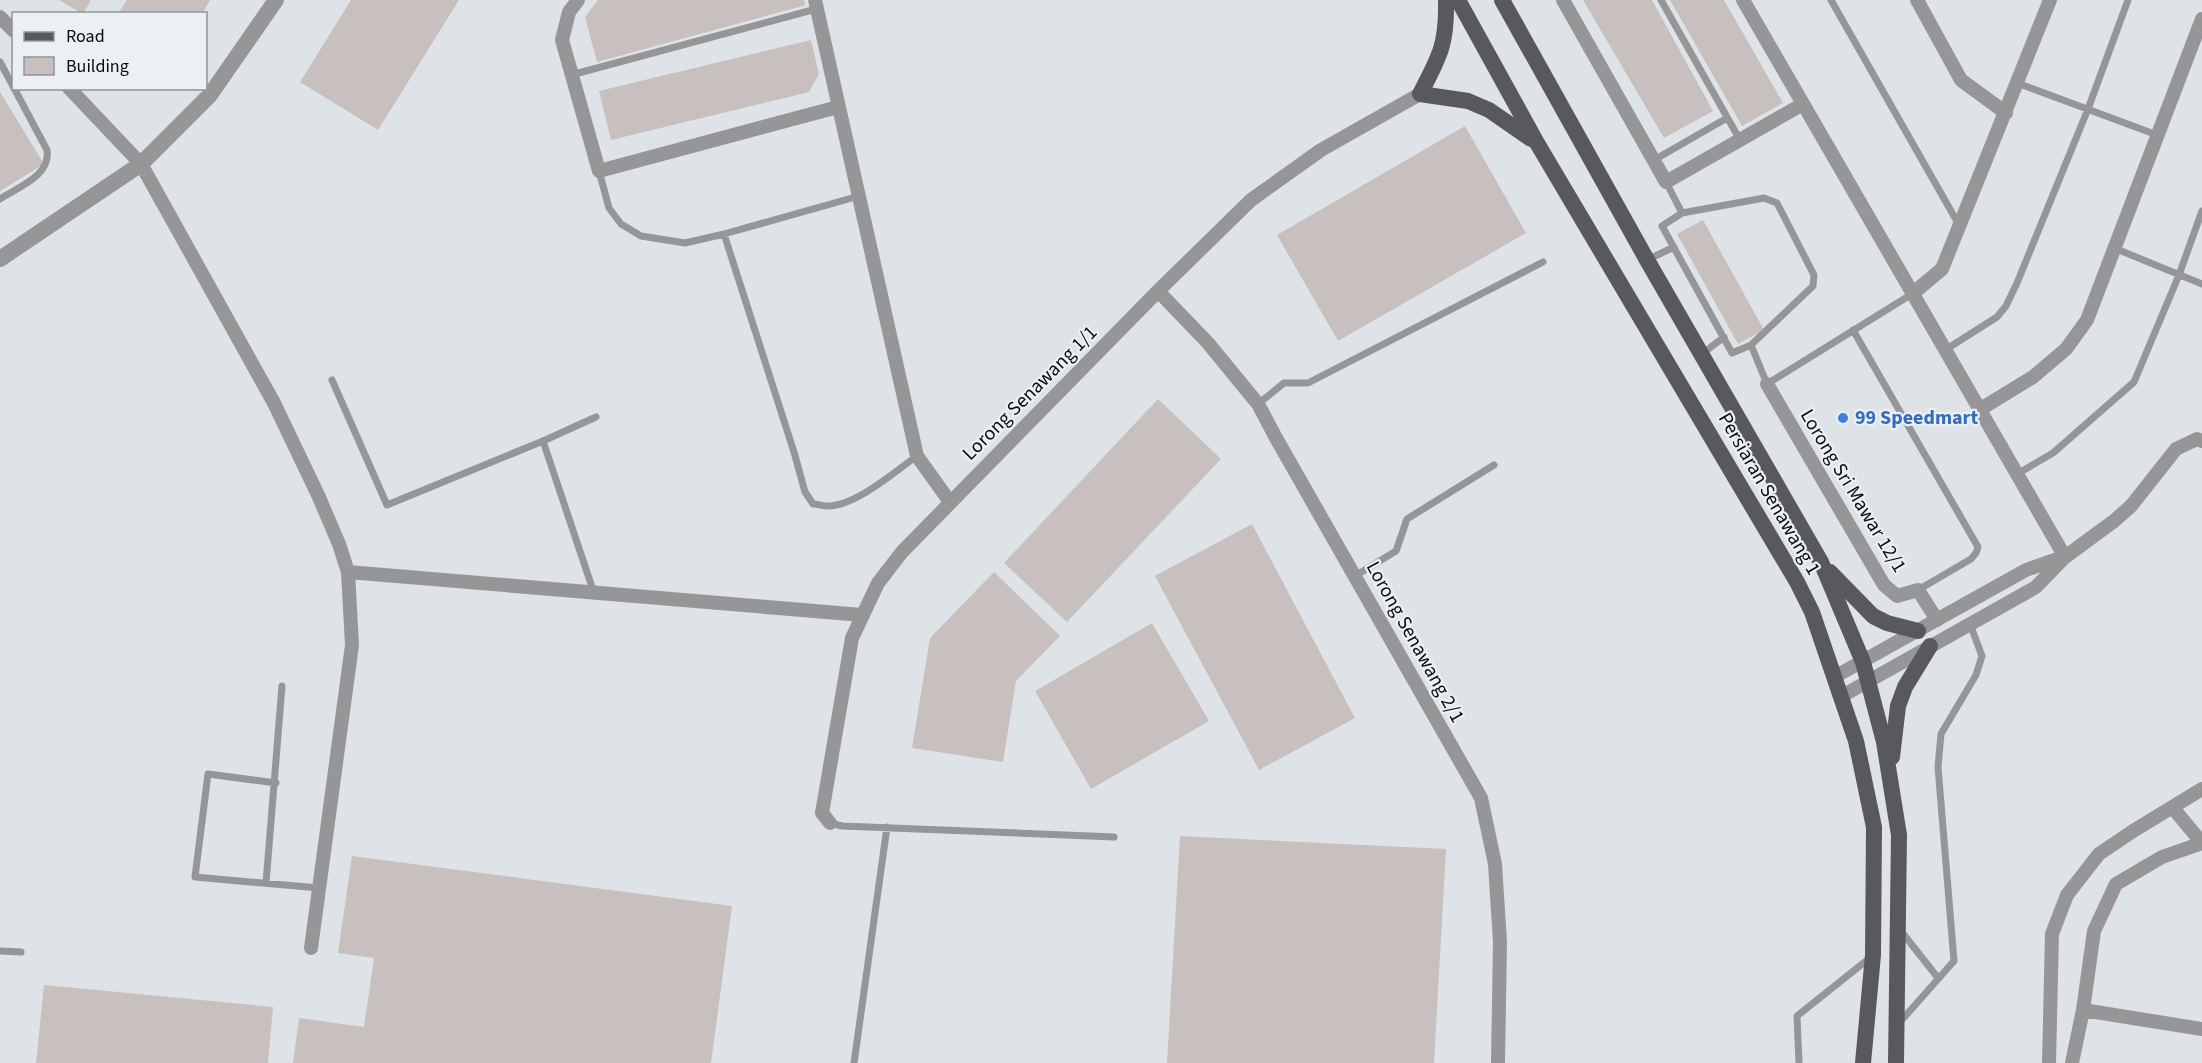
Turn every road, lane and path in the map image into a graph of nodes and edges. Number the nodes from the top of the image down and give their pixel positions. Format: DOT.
graph roads {
  1 [pos="276,0"];
  2 [pos="578,0"];
  3 [pos="1446,0"];
  4 [pos="1458,0"];
  5 [pos="1502,0"];
  6 [pos="1563,0"];
  7 [pos="1661,0"];
  8 [pos="1743,0"];
  9 [pos="1831,0"];
  10 [pos="1917,0"];
  11 [pos="2050,0"];
  12 [pos="2127,0"];
  13 [pos="816,4"];
  14 [pos="0,17"];
  15 [pos="2202,19"];
  16 [pos="12,29"];
  17 [pos="0,63"];
  18 [pos="571,75"];
  19 [pos="2017,83"];
  20 [pos="12,84"];
  21 [pos="15,90"];
  22 [pos="71,90"];
  23 [pos="1420,94"];
  24 [pos="1803,104"];
  25 [pos="838,107"];
  26 [pos="2088,109"];
  27 [pos="2006,113"];
  28 [pos="1727,118"];
  29 [pos="2157,135"];
  30 [pos="1740,140"];
  31 [pos="1537,143"];
  32 [pos="1654,160"];
  33 [pos="141,164"];
  34 [pos="598,171"];
  35 [pos="1666,182"];
  36 [pos="859,196"];
  37 [pos="0,199"];
  38 [pos="2202,211"];
  39 [pos="1682,213"];
  40 [pos="1960,227"];
  41 [pos="724,234"];
  42 [pos="1674,247"];
  43 [pos="2114,249"];
  44 [pos="0,259"];
  45 [pos="1647,260"];
  46 [pos="1543,262"];
  47 [pos="2179,275"];
  48 [pos="2202,284"];
  49 [pos="1158,291"];
  50 [pos="1912,294"];
  51 [pos="1853,330"];
  52 [pos="1724,337"];
  53 [pos="1750,345"];
  54 [pos="1945,350"];
  55 [pos="1702,355"];
  56 [pos="332,380"];
  57 [pos="1767,384"];
  58 [pos="1258,404"];
  59 [pos="1979,410"];
  60 [pos="596,417"];
  61 [pos="2200,436"];
  62 [pos="543,441"];
  63 [pos="916,456"];
  64 [pos="1494,465"];
  65 [pos="2017,475"];
  66 [pos="950,502"];
  67 [pos="2064,557"];
  68 [pos="1821,562"];
  69 [pos="348,572"];
  70 [pos="1356,576"];
  71 [pos="1918,590"];
  72 [pos="594,593"];
  73 [pos="862,615"];
  74 [pos="1937,620"];
  75 [pos="1970,624"];
  76 [pos="1918,631"];
  77 [pos="1930,646"];
  78 [pos="1863,662"];
  79 [pos="1836,676"];
  80 [pos="1869,681"];
  81 [pos="282,687"];
  82 [pos="1842,696"];
  83 [pos="276,783"];
  84 [pos="1890,785"];
  85 [pos="2202,789"];
  86 [pos="2173,808"];
  87 [pos="830,823"];
  88 [pos="887,827"];
  89 [pos="1114,837"];
  90 [pos="2202,843"];
  91 [pos="266,883"];
  92 [pos="319,888"];
  93 [pos="1898,926"];
  94 [pos="311,948"];
  95 [pos="0,951"];
  96 [pos="21,952"];
  97 [pos="1873,955"];
  98 [pos="1938,978"];
  99 [pos="2083,1010"];
  100 [pos="1897,1026"];
  101 [pos="2202,1029"];
  102 [pos="855,1063"];
  103 [pos="1498,1063"];
  104 [pos="1799,1063"];
  105 [pos="1863,1063"];
  106 [pos="1896,1063"];
  107 [pos="2049,1063"];
  108 [pos="2072,1063"];
  1 -- 33 [label="street"];
  2 -- 18 [label="street"];
  3 -- 23 [label="main road"];
  4 -- 31 [label="main road, Persiaran Senawang 1"];
  5 -- 45 [label="main road, Persiaran Senawang 1"];
  6 -- 32 [label="street"];
  7 -- 28 [label="lane"];
  8 -- 24 [label="street"];
  9 -- 40 [label="lane"];
  10 -- 27 [label="street"];
  11 -- 19 [label="street"];
  12 -- 26 [label="lane"];
  13 -- 18 [label="lane"];
  13 -- 25 [label="street"];
  14 -- 16 [label="street"];
  15 -- 29 [label="street"];
  17 -- 20 [label="lane"];
  18 -- 34 [label="street"];
  19 -- 26 [label="lane"];
  19 -- 27 [label="street"];
  21 -- 37 [label="lane"];
  22 -- 33 [label="street"];
  23 -- 31 [label="main road"];
  23 -- 49 [label="street, Lorong Senawang 1/1"];
  24 -- 30 [label="street"];
  24 -- 50 [label="street"];
  25 -- 34 [label="street"];
  25 -- 36 [label="street"];
  26 -- 29 [label="lane"];
  26 -- 54 [label="lane"];
  27 -- 40 [label="street"];
  28 -- 30 [label="lane"];
  28 -- 32 [label="lane"];
  29 -- 43 [label="street"];
  30 -- 35 [label="street"];
  31 -- 79 [label="main road, Persiaran Senawang 1"];
  32 -- 35 [label="street"];
  33 -- 44 [label="street"];
  33 -- 69 [label="street"];
  34 -- 41 [label="lane"];
  35 -- 39 [label="lane"];
  36 -- 41 [label="lane"];
  36 -- 63 [label="street"];
  38 -- 47 [label="lane"];
  39 -- 42 [label="lane"];
  39 -- 53 [label="lane"];
  40 -- 50 [label="street"];
  41 -- 63 [label="lane"];
  42 -- 45 [label="lane"];
  42 -- 52 [label="lane"];
  43 -- 47 [label="lane"];
  43 -- 59 [label="street"];
  45 -- 55 [label="main road, Persiaran Senawang 1"];
  46 -- 58 [label="lane"];
  47 -- 48 [label="lane"];
  47 -- 65 [label="lane"];
  49 -- 58 [label="street, Lorong Senawang 2/1"];
  49 -- 66 [label="street, Lorong Senawang 1/1"];
  50 -- 51 [label="lane"];
  50 -- 54 [label="street"];
  51 -- 57 [label="lane"];
  51 -- 71 [label="lane"];
  52 -- 53 [label="lane"];
  52 -- 55 [label="lane"];
  53 -- 57 [label="lane"];
  54 -- 59 [label="street"];
  55 -- 68 [label="main road, Persiaran Senawang 1"];
  56 -- 62 [label="lane"];
  57 -- 71 [label="street, Lorong Sri Mawar 12/1"];
  58 -- 70 [label="street, Lorong Senawang 2/1"];
  59 -- 65 [label="street"];
  60 -- 62 [label="lane"];
  61 -- 67 [label="street"];
  62 -- 72 [label="lane"];
  63 -- 66 [label="street"];
  64 -- 70 [label="lane"];
  65 -- 67 [label="street"];
  66 -- 73 [label="street, Lorong Senawang 1/1"];
  67 -- 74 [label="street"];
  67 -- 75 [label="street"];
  68 -- 76 [label="main road"];
  68 -- 78 [label="main road, Persiaran Senawang 1"];
  69 -- 72 [label="street"];
  69 -- 92 [label="street"];
  70 -- 103 [label="street, Lorong Senawang 2/1"];
  71 -- 74 [label="street, Lorong Sri Mawar 12/1"];
  72 -- 73 [label="street"];
  73 -- 87 [label="street, Lorong Senawang 1/1"];
  74 -- 76 [label="street"];
  75 -- 77 [label="street"];
  75 -- 98 [label="lane"];
  76 -- 78 [label="street"];
  77 -- 80 [label="street"];
  77 -- 84 [label="main road"];
  78 -- 79 [label="street"];
  78 -- 80 [label="main road, Persiaran Senawang 1"];
  79 -- 82 [label="main road, Persiaran Senawang 1"];
  80 -- 82 [label="street"];
  80 -- 84 [label="main road, Persiaran Senawang 1"];
  81 -- 83 [label="lane"];
  82 -- 97 [label="main road, Persiaran Senawang 1"];
  83 -- 91 [label="lane"];
  83 -- 91 [label="lane"];
  84 -- 93 [label="main road, Persiaran Senawang 1"];
  85 -- 86 [label="street"];
  86 -- 90 [label="street"];
  86 -- 107 [label="street"];
  87 -- 88 [label="lane"];
  88 -- 89 [label="lane"];
  88 -- 102 [label="lane"];
  90 -- 99 [label="street"];
  91 -- 92 [label="lane"];
  92 -- 94 [label="street"];
  93 -- 98 [label="lane"];
  93 -- 100 [label="main road, Persiaran Senawang 1"];
  95 -- 96 [label="lane"];
  97 -- 104 [label="lane"];
  97 -- 105 [label="main road, Persiaran Senawang 1"];
  98 -- 100 [label="lane"];
  99 -- 101 [label="street"];
  99 -- 108 [label="street"];
  100 -- 106 [label="main road, Persiaran Senawang 1"];
}
